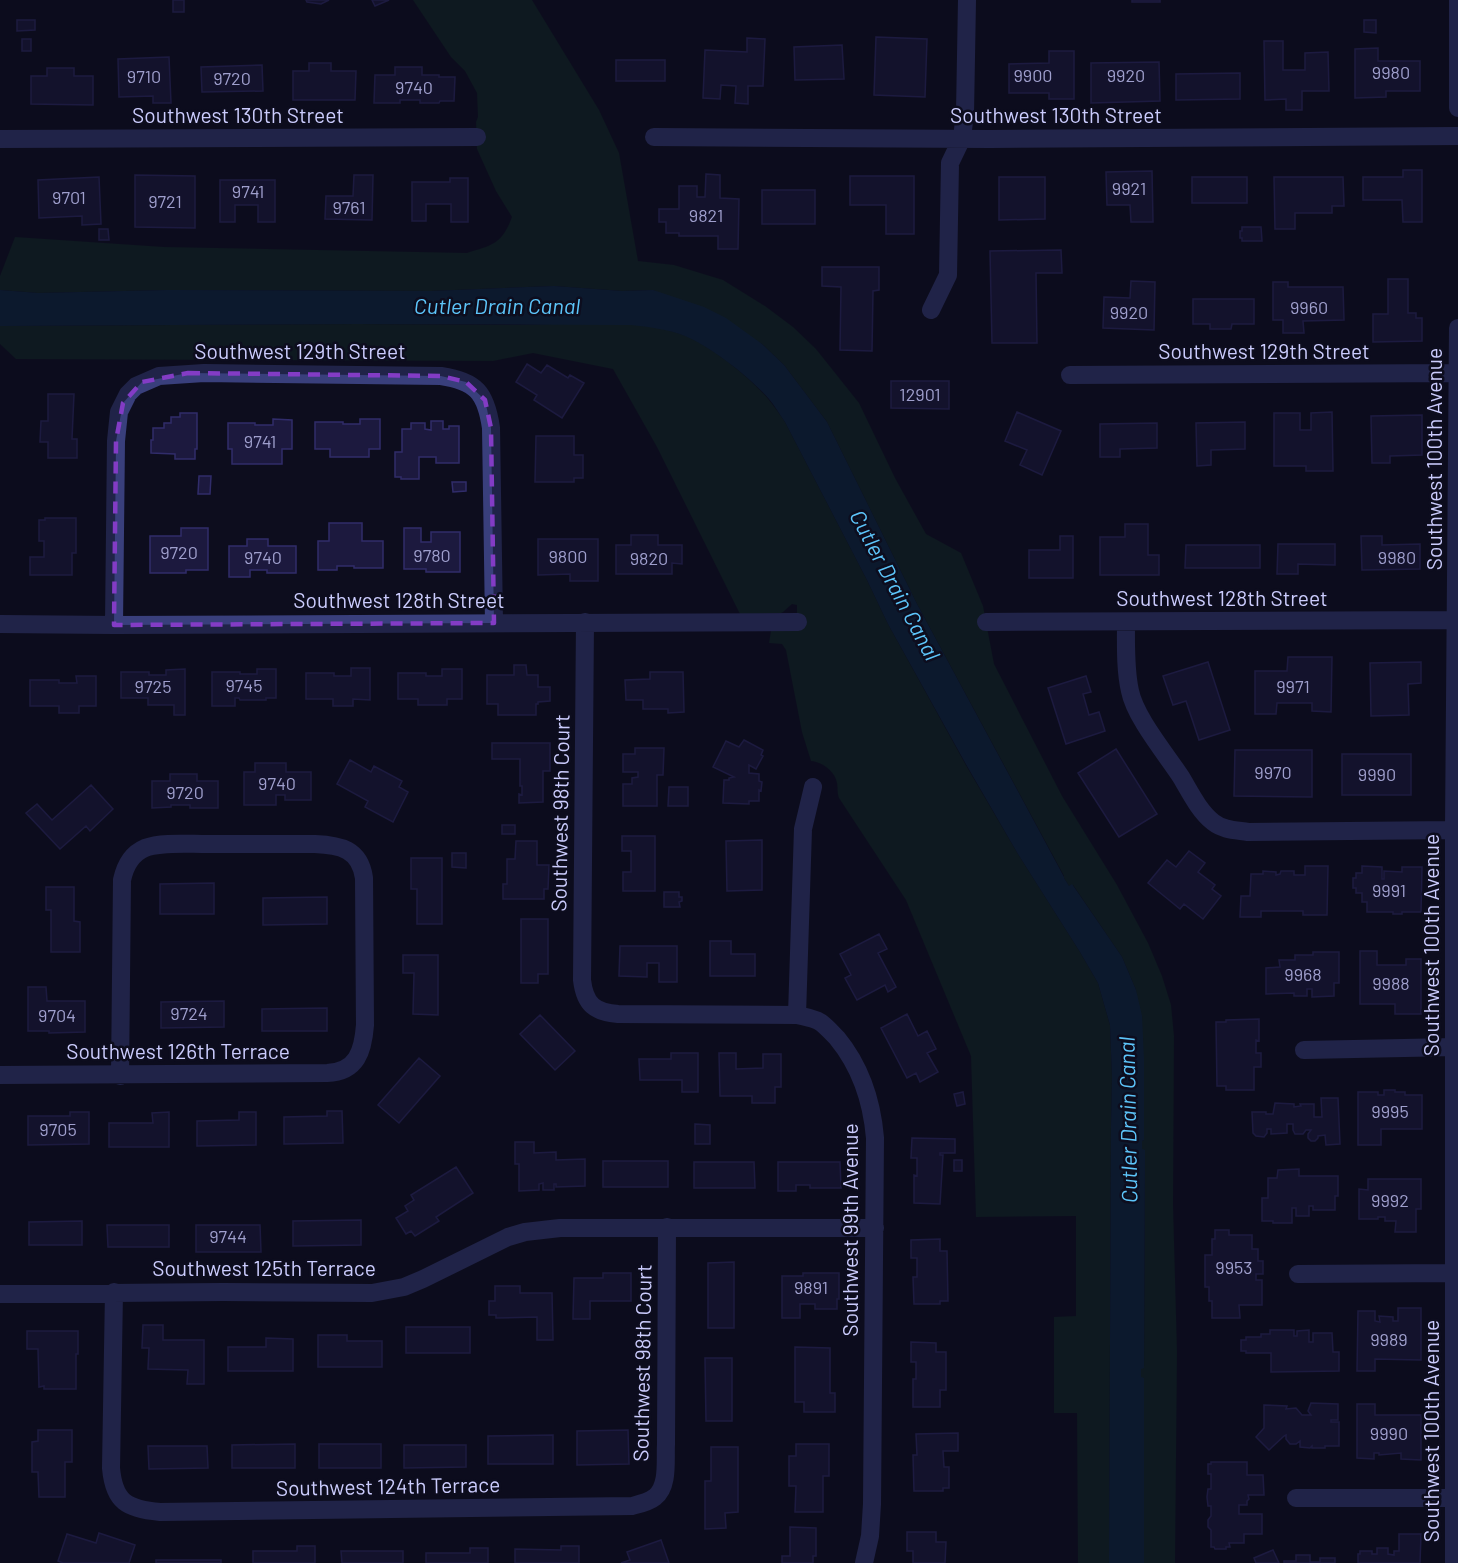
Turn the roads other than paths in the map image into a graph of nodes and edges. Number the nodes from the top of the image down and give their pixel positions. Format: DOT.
graph roads {
  1 [pos="967,0"];
  2 [pos="1458,0"];
  3 [pos="1458,29"];
  4 [pos="1458,108"];
  5 [pos="1458,136"];
  6 [pos="477,137"];
  7 [pos="654,137"];
  8 [pos="962,138"];
  9 [pos="0,139"];
  10 [pos="931,310"];
  11 [pos="1458,328"];
  12 [pos="1457,373"];
  13 [pos="1070,375"];
  14 [pos="1457,620"];
  15 [pos="585,622"];
  16 [pos="798,622"];
  17 [pos="986,622"];
  18 [pos="1126,622"];
  19 [pos="494,623"];
  20 [pos="0,624"];
  21 [pos="114,625"];
  22 [pos="813,787"];
  23 [pos="1454,830"];
  24 [pos="1456,933"];
  25 [pos="797,1015"];
  26 [pos="1454,1047"];
  27 [pos="1304,1050"];
  28 [pos="0,1075"];
  29 [pos="120,1076"];
  30 [pos="1456,1158"];
  31 [pos="667,1227"];
  32 [pos="875,1228"];
  33 [pos="1454,1273"];
  34 [pos="1298,1274"];
  35 [pos="114,1292"];
  36 [pos="0,1294"];
  37 [pos="1456,1375"];
  38 [pos="1456,1394"];
  39 [pos="656,1497"];
  40 [pos="1296,1498"];
  41 [pos="1455,1498"];
  42 [pos="864,1563"];
  43 [pos="1454,1563"];
  1 -- 8 [label="street"];
  2 -- 3 [label="street"];
  3 -- 4 [label="street"];
  5 -- 8 [label="street, Southwest 130th Street"];
  6 -- 9 [label="street, Southwest 130th Street"];
  7 -- 8 [label="street, Southwest 130th Street"];
  8 -- 10 [label="street"];
  11 -- 12 [label="street, Southwest 100th Avenue"];
  12 -- 13 [label="street, Southwest 129th Street"];
  12 -- 14 [label="street, Southwest 100th Avenue"];
  14 -- 18 [label="street, Southwest 128th Street"];
  14 -- 23 [label="street, Southwest 100th Avenue"];
  15 -- 16 [label="street, Southwest 128th Street"];
  15 -- 19 [label="street, Southwest 128th Street"];
  15 -- 25 [label="street, Southwest 98th Court"];
  17 -- 18 [label="street, Southwest 128th Street"];
  18 -- 23 [label="street"];
  19 -- 21 [label="street, Southwest 128th Street"];
  19 -- 21 [label="street, Southwest 129th Street"];
  20 -- 21 [label="street, Southwest 128th Street"];
  22 -- 25 [label="street"];
  23 -- 24 [label="street, Southwest 100th Avenue"];
  24 -- 26 [label="street, Southwest 100th Avenue"];
  25 -- 32 [label="street, Southwest 99th Avenue"];
  26 -- 27 [label="street"];
  26 -- 30 [label="street, Southwest 100th Avenue"];
  28 -- 29 [label="street, Southwest 126th Terrace"];
  29 -- 29 [label="street, Southwest 126th Terrace"];
  30 -- 33 [label="street, Southwest 100th Avenue"];
  31 -- 32 [label="street, Southwest 125th Terrace"];
  31 -- 35 [label="street, Southwest 125th Terrace"];
  31 -- 39 [label="street, Southwest 98th Court"];
  32 -- 42 [label="street, Southwest 99th Avenue"];
  33 -- 34 [label="street"];
  33 -- 37 [label="street, Southwest 100th Avenue"];
  35 -- 36 [label="street, Southwest 125th Terrace"];
  35 -- 39 [label="street, Southwest 124th Terrace"];
  37 -- 38 [label="street, Southwest 100th Avenue"];
  38 -- 41 [label="street, Southwest 100th Avenue"];
  40 -- 41 [label="street"];
  41 -- 43 [label="street, Southwest 100th Avenue"];
}
